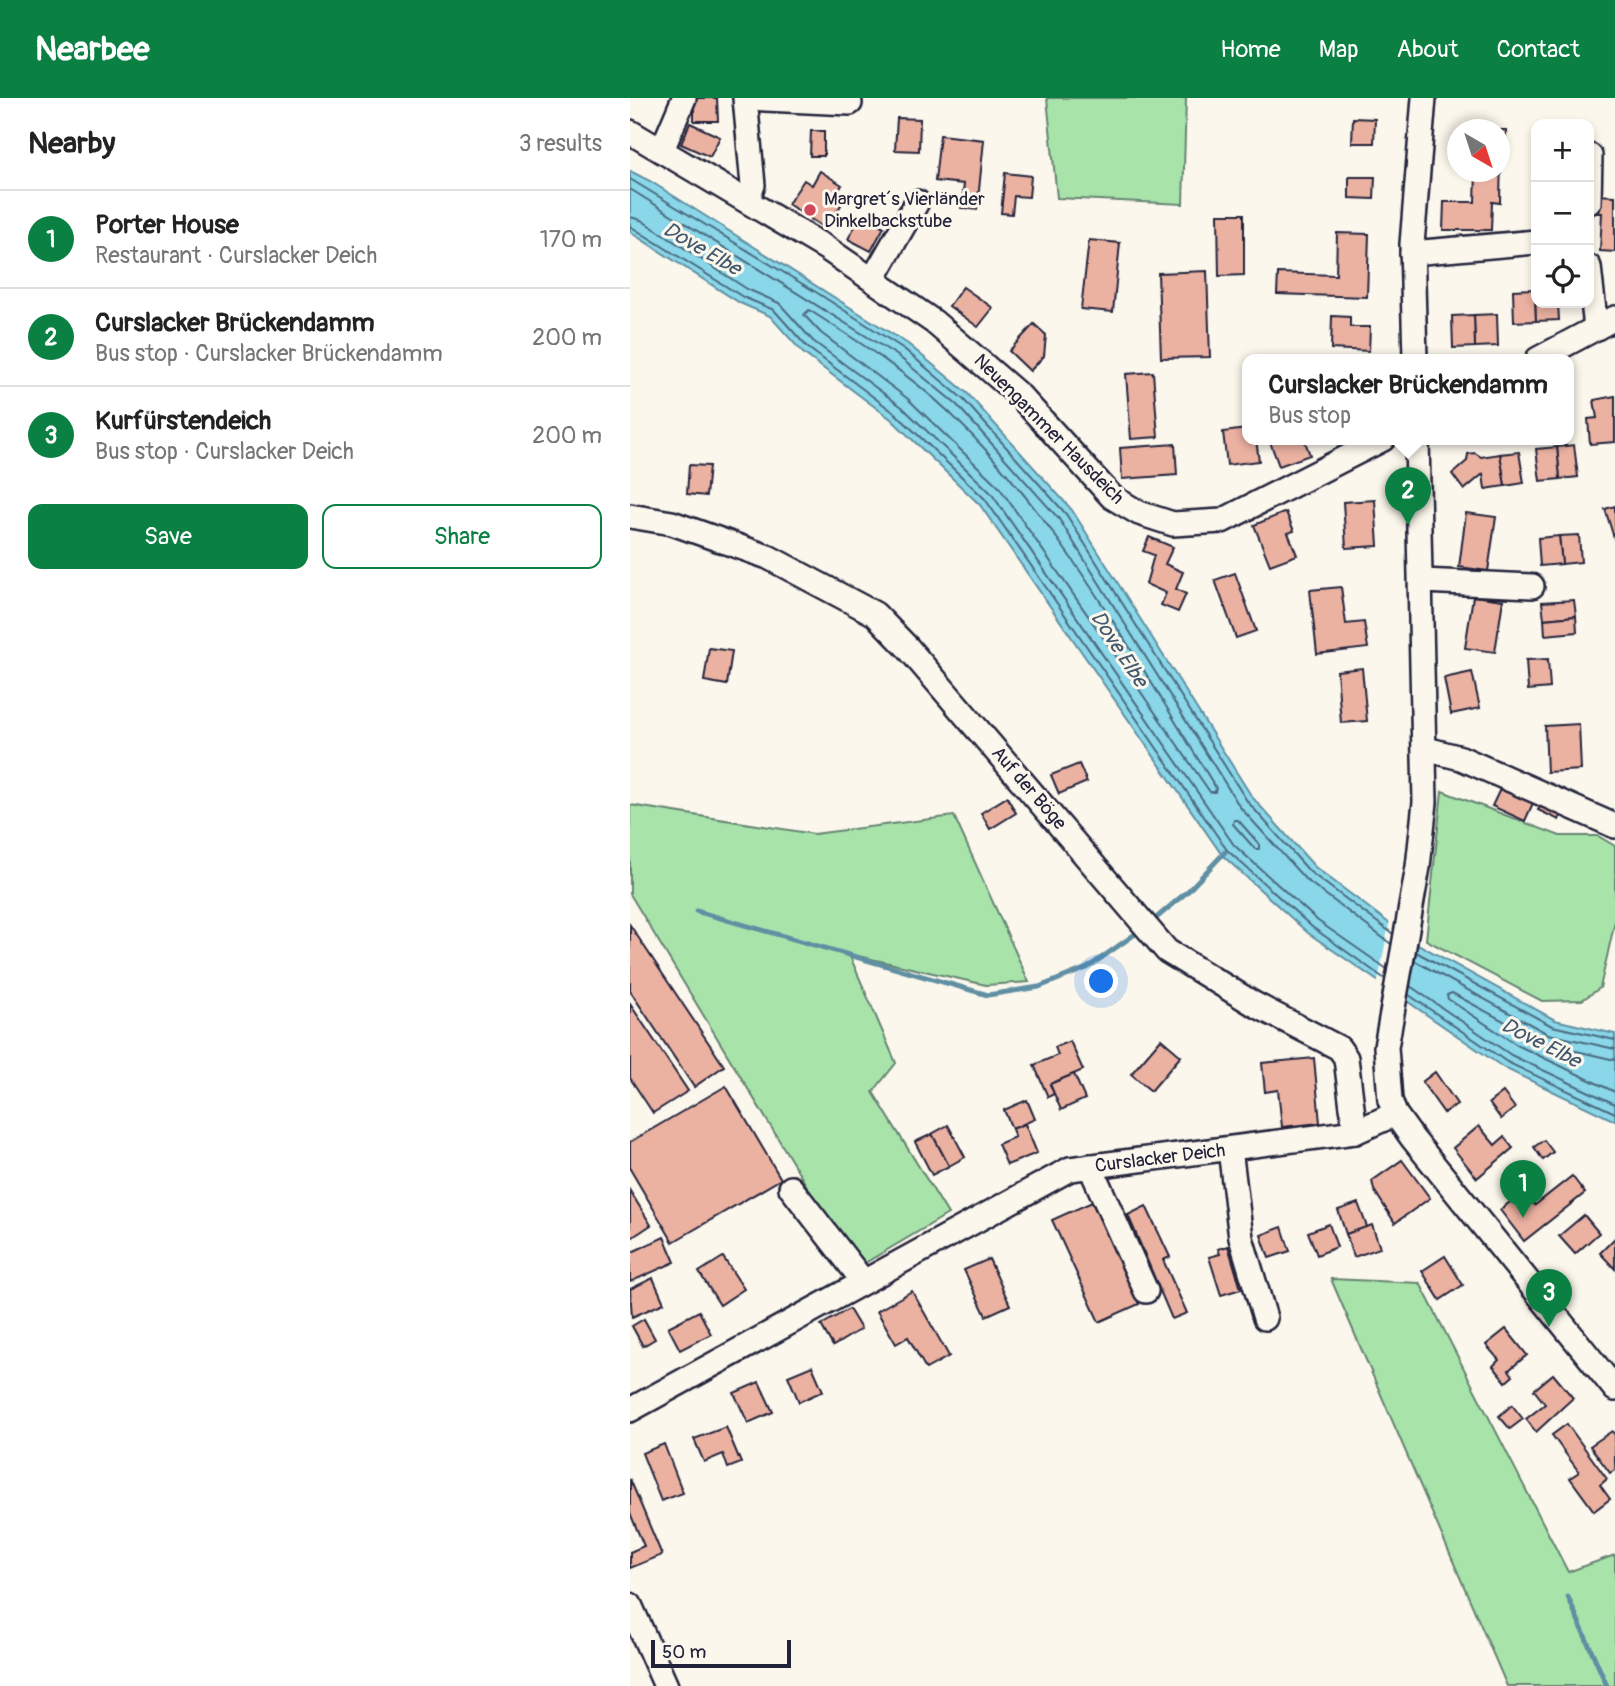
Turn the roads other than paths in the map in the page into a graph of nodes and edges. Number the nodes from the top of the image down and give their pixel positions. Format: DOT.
graph roads {
  1 [pos="684,98"];
  2 [pos="745,98"];
  3 [pos="1424,98"];
  4 [pos="850,103"];
  5 [pos="630,132"];
  6 [pos="662,149"];
  7 [pos="748,199"];
  8 [pos="917,202"];
  9 [pos="1531,243"];
  10 [pos="1412,253"];
  11 [pos="873,279"];
  12 [pos="1594,283"];
  13 [pos="1606,323"];
  14 [pos="1415,354"];
  15 [pos="1547,354"];
  16 [pos="1371,445"];
  17 [pos="1418,445"];
  18 [pos="630,516"];
  19 [pos="1422,581"];
  20 [pos="1532,586"];
  21 [pos="1426,749"];
  22 [pos="1615,826"];
  23 [pos="1395,1114"];
  24 [pos="1355,1132"];
  25 [pos="1230,1149"];
  26 [pos="1090,1166"];
  27 [pos="791,1188"];
  28 [pos="863,1281"];
  29 [pos="1146,1291"];
  30 [pos="1265,1318"];
  31 [pos="1615,1389"];
  32 [pos="630,1410"];
  33 [pos="630,1605"];
  34 [pos="666,1686"];
  1 -- 6 [label="street"];
  2 -- 4 [label="street"];
  2 -- 7 [label="street"];
  3 -- 10 [label="street"];
  5 -- 6 [label="street, Neuengammer Hausdeich"];
  6 -- 7 [label="street, Neuengammer Hausdeich"];
  7 -- 11 [label="street, Neuengammer Hausdeich"];
  8 -- 11 [label="street"];
  9 -- 10 [label="street"];
  10 -- 14 [label="street"];
  11 -- 16 [label="street, Neuengammer Hausdeich"];
  12 -- 13 [label="street"];
  13 -- 15 [label="street"];
  17 -- 19 [label="street"];
  18 -- 24 [label="street, Auf der Böge"];
  19 -- 20 [label="street"];
  19 -- 21 [label="street"];
  21 -- 22 [label="street"];
  21 -- 23 [label="street"];
  23 -- 24 [label="street, Curslacker Deich"];
  23 -- 31 [label="street"];
  24 -- 25 [label="street, Curslacker Deich"];
  25 -- 26 [label="street, Curslacker Deich"];
  25 -- 30 [label="street"];
  26 -- 28 [label="street, Curslacker Deich"];
  26 -- 29 [label="street"];
  27 -- 28 [label="street"];
  28 -- 32 [label="street, Curslacker Deich"];
  33 -- 34 [label="street"];
}
